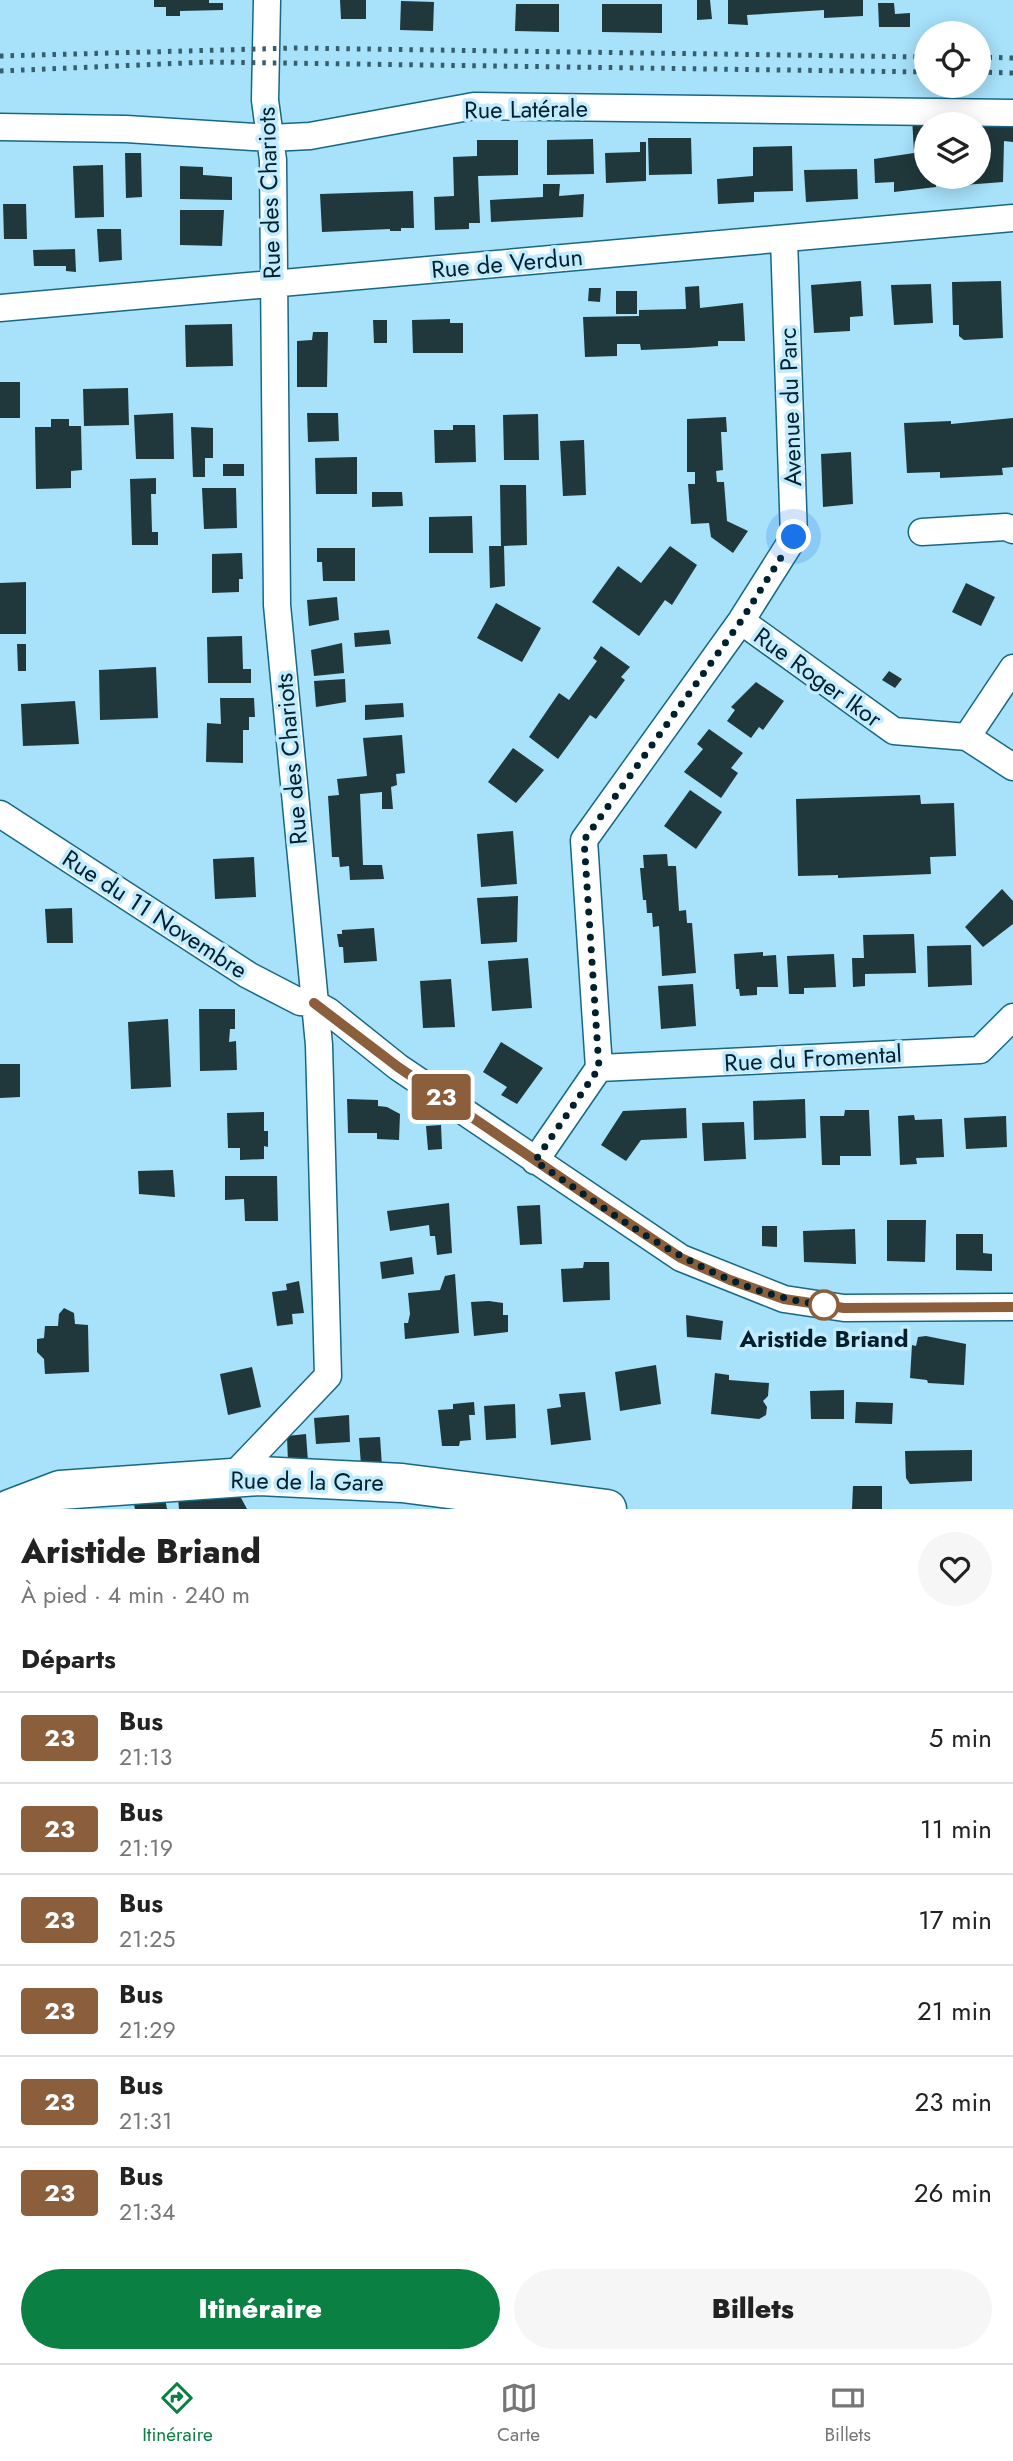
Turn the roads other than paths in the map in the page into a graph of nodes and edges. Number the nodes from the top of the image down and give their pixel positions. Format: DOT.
graph roads {
  1 [pos="267,0"];
  2 [pos="1013,113"];
  3 [pos="0,127"];
  4 [pos="271,138"];
  5 [pos="1013,218"];
  6 [pos="784,239"];
  7 [pos="273,284"];
  8 [pos="0,308"];
  9 [pos="1013,530"];
  10 [pos="922,532"];
  11 [pos="741,621"];
  12 [pos="1013,668"];
  13 [pos="967,737"];
  14 [pos="1013,767"];
  15 [pos="0,814"];
  16 [pos="314,1003"];
  17 [pos="1013,1017"];
  18 [pos="599,1068"];
  19 [pos="535,1161"];
  20 [pos="1013,1307"];
  21 [pos="230,1479"];
  22 [pos="10,1509"];
  23 [pos="607,1509"];
  1 -- 4 [label="street, Rue des Chariots"];
  2 -- 4 [label="street, Rue Latérale"];
  3 -- 4 [label="street, Rue Latérale"];
  4 -- 7 [label="street, Rue des Chariots"];
  5 -- 6 [label="street, Rue de Verdun"];
  6 -- 7 [label="street, Rue de Verdun"];
  6 -- 11 [label="street, Avenue du Parc"];
  7 -- 8 [label="street, Rue de Verdun"];
  7 -- 16 [label="street, Rue des Chariots"];
  9 -- 10 [label="street"];
  11 -- 13 [label="street, Rue Roger Ikor"];
  11 -- 18 [label="street, Avenue du Parc"];
  12 -- 13 [label="street"];
  13 -- 14 [label="street, Rue Roger Ikor"];
  15 -- 16 [label="street, Rue du 11 Novembre"];
  16 -- 19 [label="street, Rue du 11 Novembre"];
  16 -- 21 [label="street, Rue des Chariots"];
  17 -- 18 [label="street, Rue du Fromental"];
  18 -- 19 [label="street"];
  19 -- 20 [label="street, Rue du 11 Novembre"];
  21 -- 22 [label="street, Rue de la Gare"];
  21 -- 23 [label="street, Rue de la Gare"];
}
